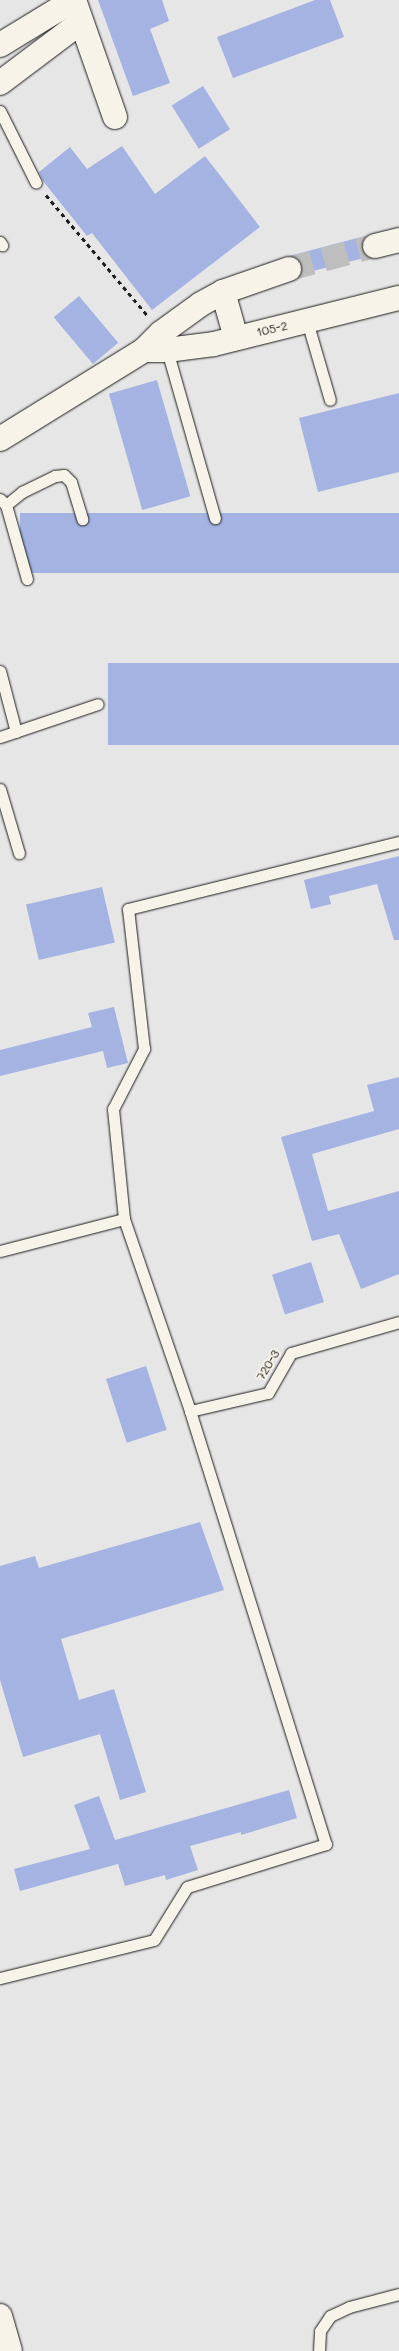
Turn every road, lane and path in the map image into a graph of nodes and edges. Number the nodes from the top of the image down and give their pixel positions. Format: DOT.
graph roads {
  1 [pos="77,7"];
  2 [pos="0,45"];
  3 [pos="0,83"];
  4 [pos="0,111"];
  5 [pos="115,117"];
  6 [pos="36,183"];
  7 [pos="399,240"];
  8 [pos="375,246"];
  9 [pos="289,269"];
  10 [pos="223,292"];
  11 [pos="399,298"];
  12 [pos="307,321"];
  13 [pos="236,338"];
  14 [pos="158,344"];
  15 [pos="330,400"];
  16 [pos="0,439"];
  17 [pos="3,502"];
  18 [pos="215,518"];
  19 [pos="82,520"];
  20 [pos="27,578"];
  21 [pos="0,671"];
  22 [pos="98,704"];
  23 [pos="16,732"];
  24 [pos="0,737"];
  25 [pos="0,789"];
  26 [pos="399,842"];
  27 [pos="19,853"];
  28 [pos="124,1219"];
  29 [pos="0,1251"];
  30 [pos="399,1322"];
  31 [pos="190,1411"];
  32 [pos="0,1978"];
  33 [pos="399,2294"];
  34 [pos="0,2316"];
  35 [pos="10,2351"];
  36 [pos="319,2351"];
  1 -- 2 [label="street"];
  1 -- 3 [label="street"];
  1 -- 5 [label="street"];
  4 -- 6 [label="lane"];
  6 -- 14 [label="path"];
  7 -- 8 [label="street"];
  9 -- 10 [label="street, 105-2"];
  10 -- 13 [label="street"];
  10 -- 14 [label="street, 105-2"];
  11 -- 12 [label="street, 105-2"];
  12 -- 13 [label="street, 105-2"];
  12 -- 15 [label="lane"];
  13 -- 14 [label="street, 105-2"];
  14 -- 16 [label="street, 105-2"];
  14 -- 18 [label="lane"];
  17 -- 19 [label="lane"];
  17 -- 20 [label="lane"];
  21 -- 23 [label="lane"];
  22 -- 23 [label="lane"];
  23 -- 24 [label="lane"];
  25 -- 27 [label="lane"];
  26 -- 28 [label="lane"];
  28 -- 29 [label="lane"];
  28 -- 31 [label="lane"];
  30 -- 31 [label="lane, 720-3"];
  31 -- 32 [label="lane"];
  33 -- 36 [label="lane"];
  34 -- 35 [label="street"];
}
